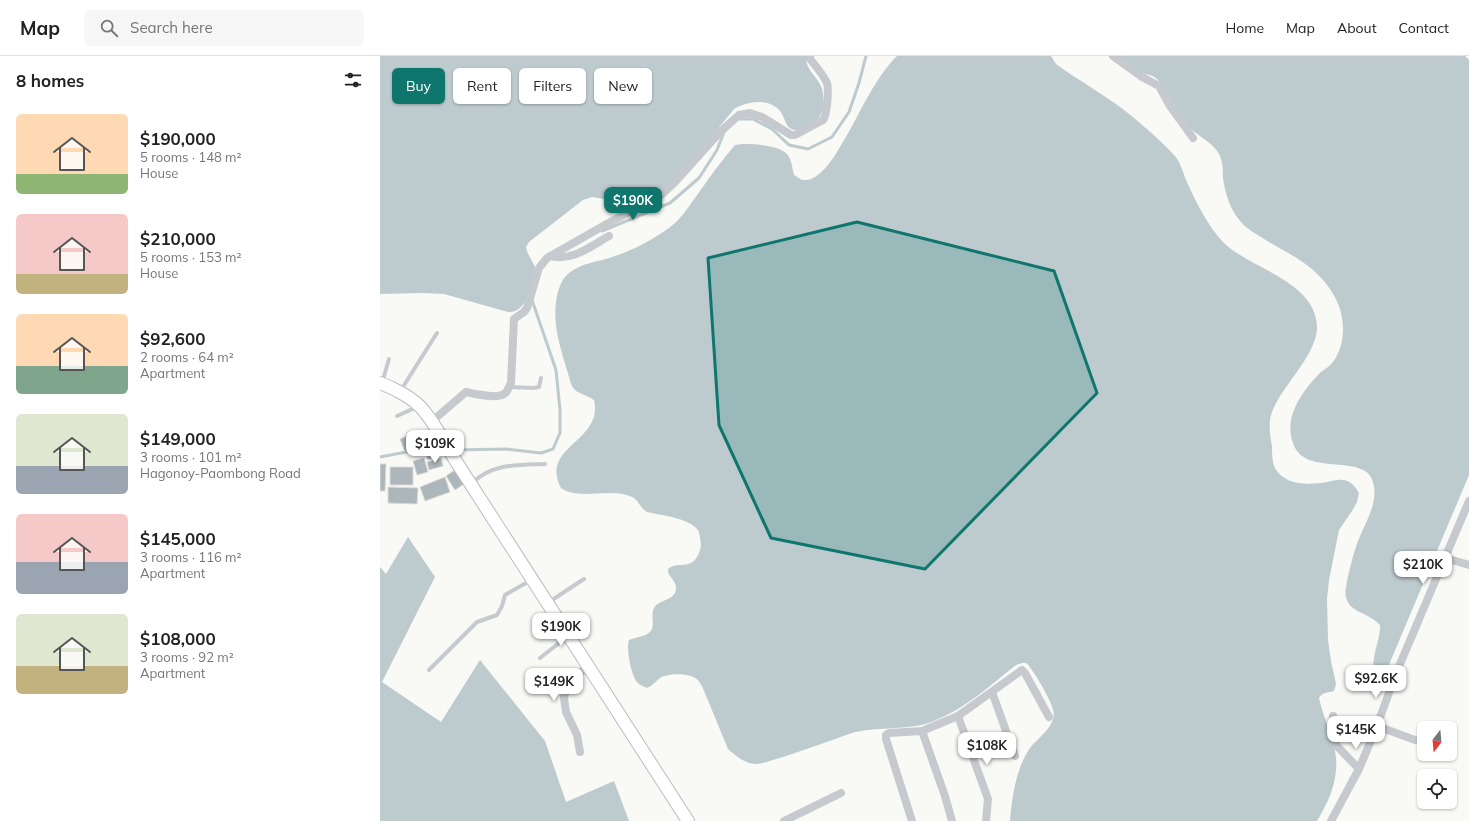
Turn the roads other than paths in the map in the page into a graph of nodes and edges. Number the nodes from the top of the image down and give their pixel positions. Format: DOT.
graph roads {
  1 [pos="810,56"];
  2 [pos="1114,56"];
  3 [pos="1193,138"];
  4 [pos="609,236"];
  5 [pos="554,257"];
  6 [pos="437,334"];
  7 [pos="389,359"];
  8 [pos="541,378"];
  9 [pos="381,383"];
  10 [pos="509,387"];
  11 [pos="400,392"];
  12 [pos="419,406"];
  13 [pos="397,416"];
  14 [pos="431,422"];
  15 [pos="545,464"];
  16 [pos="471,484"];
  17 [pos="1469,502"];
  18 [pos="1445,558"];
  19 [pos="1469,565"];
  20 [pos="532,579"];
  21 [pos="584,579"];
  22 [pos="547,603"];
  23 [pos="568,636"];
  24 [pos="540,658"];
  25 [pos="588,666"];
  26 [pos="429,670"];
  27 [pos="992,692"];
  28 [pos="958,716"];
  29 [pos="1333,716"];
  30 [pos="1049,718"];
  31 [pos="1376,728"];
  32 [pos="922,731"];
  33 [pos="1415,740"];
  34 [pos="580,752"];
  35 [pos="1015,756"];
  36 [pos="1359,769"];
  37 [pos="841,793"];
  38 [pos="688,821"];
  39 [pos="784,821"];
  40 [pos="912,821"];
  41 [pos="952,821"];
  42 [pos="986,821"];
  43 [pos="1331,821"];
  1 -- 5 [label="street"];
  2 -- 3 [label="street"];
  4 -- 5 [label="street"];
  5 -- 10 [label="street"];
  6 -- 11 [label="lane"];
  7 -- 9 [label="lane"];
  8 -- 10 [label="lane"];
  9 -- 11 [label="main road"];
  10 -- 14 [label="street"];
  11 -- 12 [label="main road"];
  12 -- 13 [label="lane"];
  12 -- 14 [label="main road"];
  14 -- 16 [label="main road"];
  15 -- 16 [label="lane"];
  16 -- 20 [label="main road"];
  17 -- 18 [label="street"];
  18 -- 19 [label="street"];
  18 -- 31 [label="street"];
  20 -- 22 [label="main road"];
  20 -- 26 [label="lane"];
  21 -- 22 [label="lane"];
  22 -- 23 [label="main road"];
  23 -- 24 [label="lane"];
  23 -- 25 [label="main road"];
  25 -- 34 [label="street"];
  25 -- 38 [label="main road"];
  27 -- 28 [label="street"];
  27 -- 30 [label="street"];
  27 -- 35 [label="street"];
  28 -- 32 [label="street"];
  28 -- 42 [label="street"];
  29 -- 36 [label="street"];
  31 -- 33 [label="street"];
  31 -- 36 [label="street"];
  32 -- 40 [label="street"];
  32 -- 41 [label="street"];
  36 -- 43 [label="street"];
  37 -- 39 [label="street"];
}
